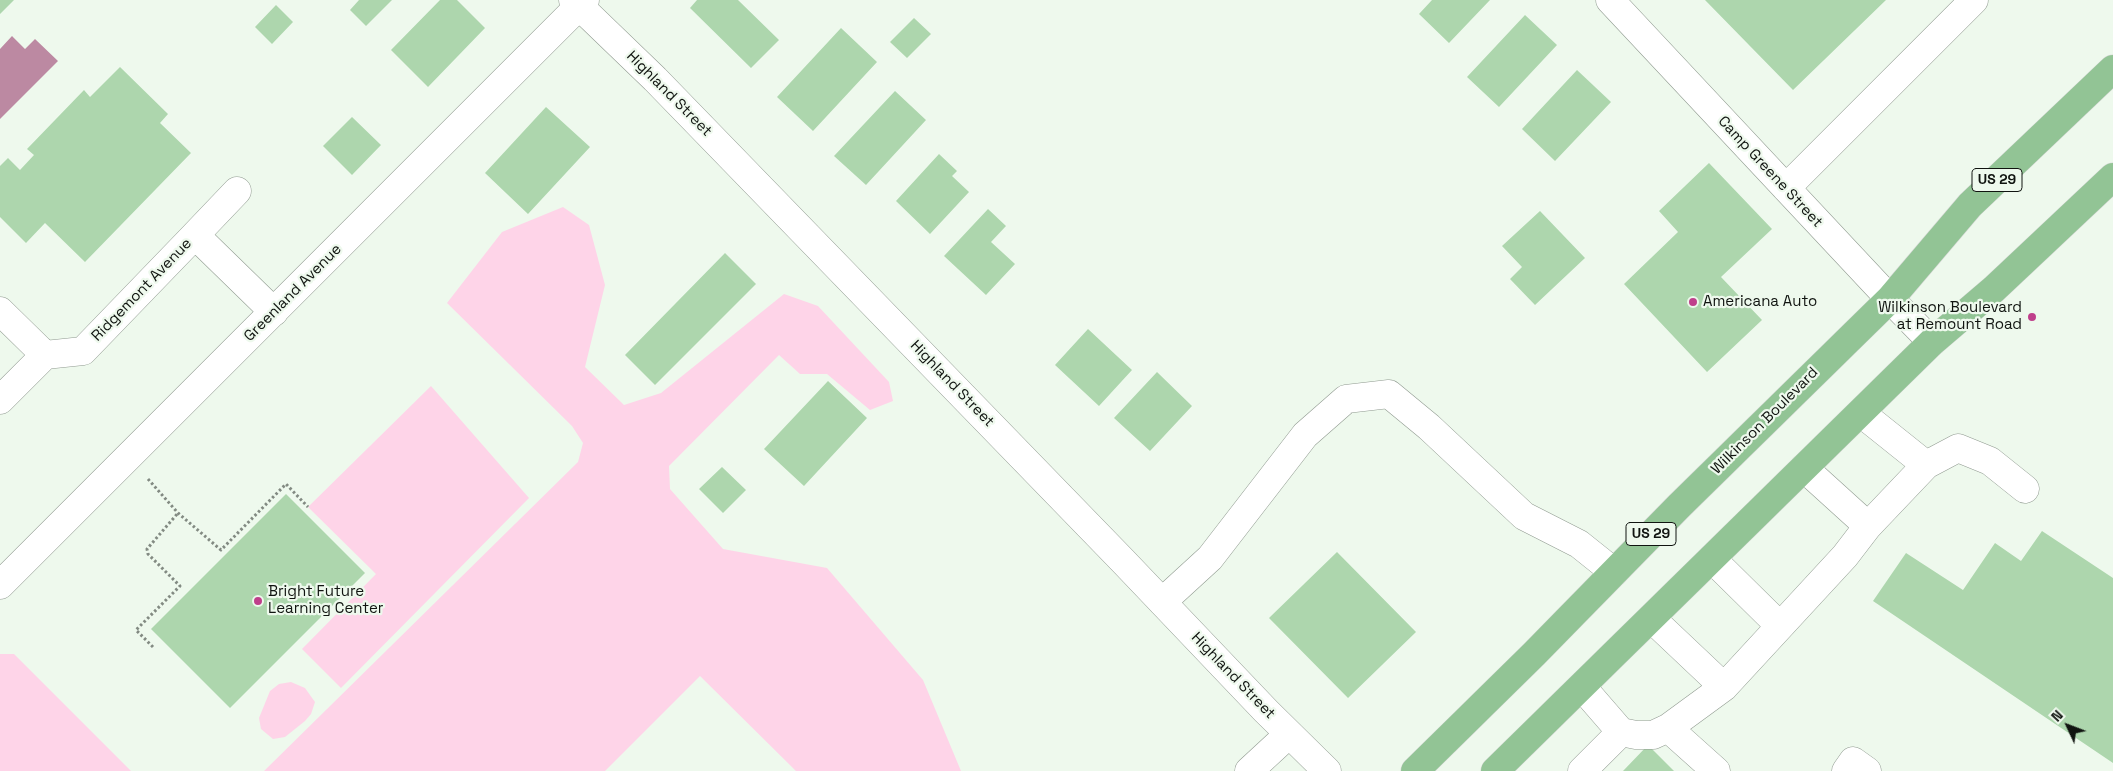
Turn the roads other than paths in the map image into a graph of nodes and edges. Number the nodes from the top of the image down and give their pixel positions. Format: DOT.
graph roads {
  1 [pos="1610,0"];
  2 [pos="1974,0"];
  3 [pos="579,2"];
  4 [pos="2113,69"];
  5 [pos="2113,177"];
  6 [pos="1786,188"];
  7 [pos="237,191"];
  8 [pos="195,235"];
  9 [pos="1890,299"];
  10 [pos="0,311"];
  11 [pos="274,312"];
  12 [pos="1932,342"];
  13 [pos="45,356"];
  14 [pos="0,400"];
  15 [pos="1861,413"];
  16 [pos="1926,465"];
  17 [pos="1804,468"];
  18 [pos="2025,489"];
  19 [pos="1868,526"];
  20 [pos="1712,559"];
  21 [pos="1614,572"];
  22 [pos="0,585"];
  23 [pos="1162,602"];
  24 [pos="1652,619"];
  25 [pos="1780,626"];
  26 [pos="1724,687"];
  27 [pos="1582,688"];
  28 [pos="1668,728"];
  29 [pos="1621,732"];
  30 [pos="1289,734"];
  31 [pos="1249,771"];
  32 [pos="1327,771"];
  33 [pos="1415,771"];
  34 [pos="1495,771"];
  35 [pos="1582,771"];
  36 [pos="1716,771"];
  37 [pos="1846,771"];
  38 [pos="1867,771"];
  1 -- 6 [label="street, Camp Greene Street"];
  2 -- 6 [label="street"];
  3 -- 11 [label="street, Greenland Avenue"];
  3 -- 23 [label="street, Highland Street"];
  4 -- 9 [label="main road, Wilkinson Boulevard / US 29"];
  5 -- 12 [label="main road"];
  6 -- 9 [label="street, Camp Greene Street"];
  7 -- 8 [label="street"];
  8 -- 11 [label="street, Ridgemont Avenue"];
  8 -- 13 [label="street, Ridgemont Avenue"];
  9 -- 12 [label="street, Camp Greene Street"];
  9 -- 21 [label="main road, Wilkinson Boulevard / US 29"];
  10 -- 13 [label="street"];
  11 -- 22 [label="street, Greenland Avenue"];
  12 -- 15 [label="main road"];
  13 -- 14 [label="street"];
  15 -- 16 [label="street"];
  15 -- 17 [label="main road"];
  16 -- 18 [label="street"];
  16 -- 19 [label="street"];
  17 -- 19 [label="street"];
  17 -- 20 [label="main road"];
  19 -- 25 [label="street"];
  20 -- 24 [label="main road"];
  20 -- 25 [label="street"];
  21 -- 23 [label="street"];
  21 -- 33 [label="main road, Wilkinson Boulevard / US 29"];
  23 -- 30 [label="street, Highland Street"];
  24 -- 26 [label="street"];
  24 -- 27 [label="main road"];
  25 -- 26 [label="street"];
  26 -- 28 [label="street"];
  27 -- 29 [label="street"];
  27 -- 34 [label="main road"];
  28 -- 29 [label="street"];
  28 -- 36 [label="street"];
  29 -- 35 [label="street"];
  30 -- 31 [label="street"];
  30 -- 32 [label="street, Highland Street"];
  37 -- 38 [label="street"];
}
